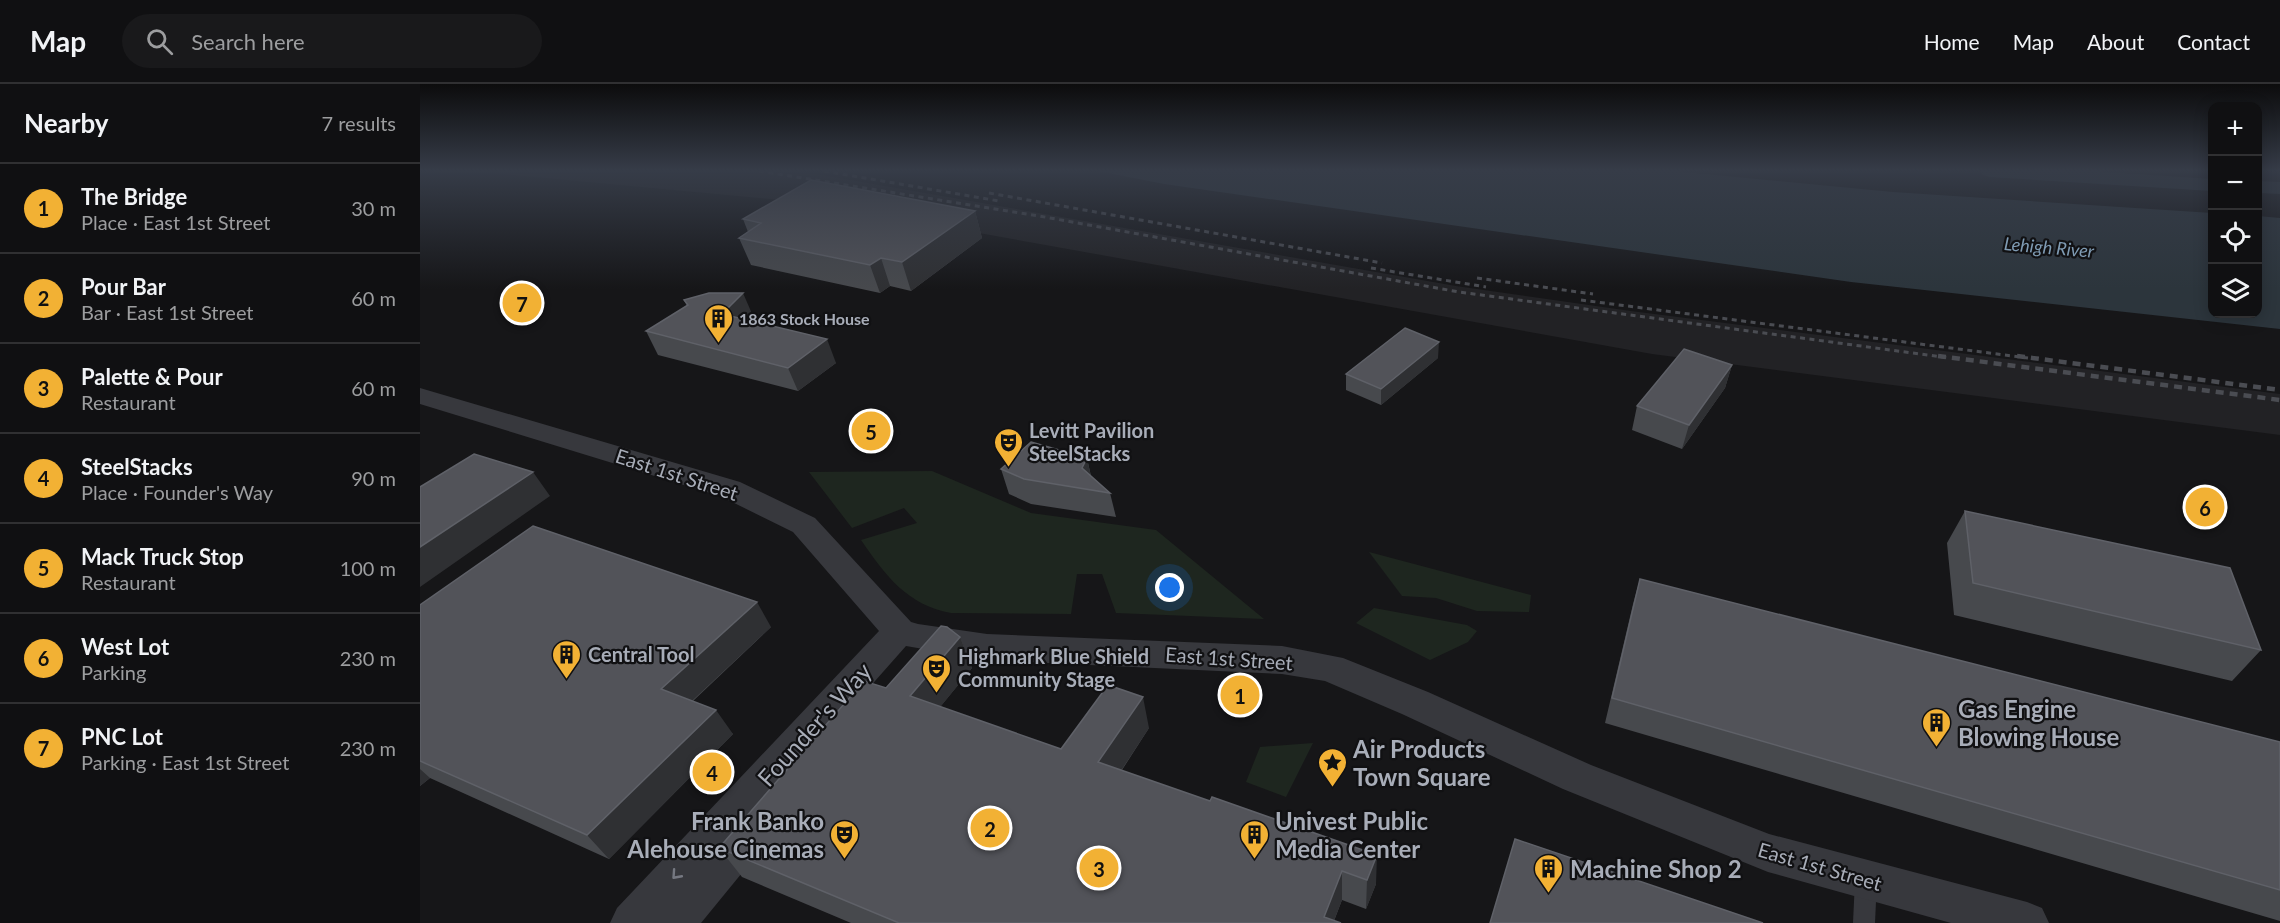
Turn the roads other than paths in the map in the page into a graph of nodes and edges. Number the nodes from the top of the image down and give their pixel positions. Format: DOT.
graph roads {
  1 [pos="420,396"];
  2 [pos="908,634"];
  3 [pos="1866,880"];
  4 [pos="683,920"];
  5 [pos="632,923"];
  6 [pos="1864,923"];
  7 [pos="2026,923"];
  1 -- 2 [label="street, East 1st Street"];
  2 -- 3 [label="street, East 1st Street"];
  2 -- 4 [label="street"];
  2 -- 5 [label="street, Founder's Way, one-way"];
  3 -- 6 [label="lane"];
  3 -- 7 [label="street, East 1st Street"];
}
